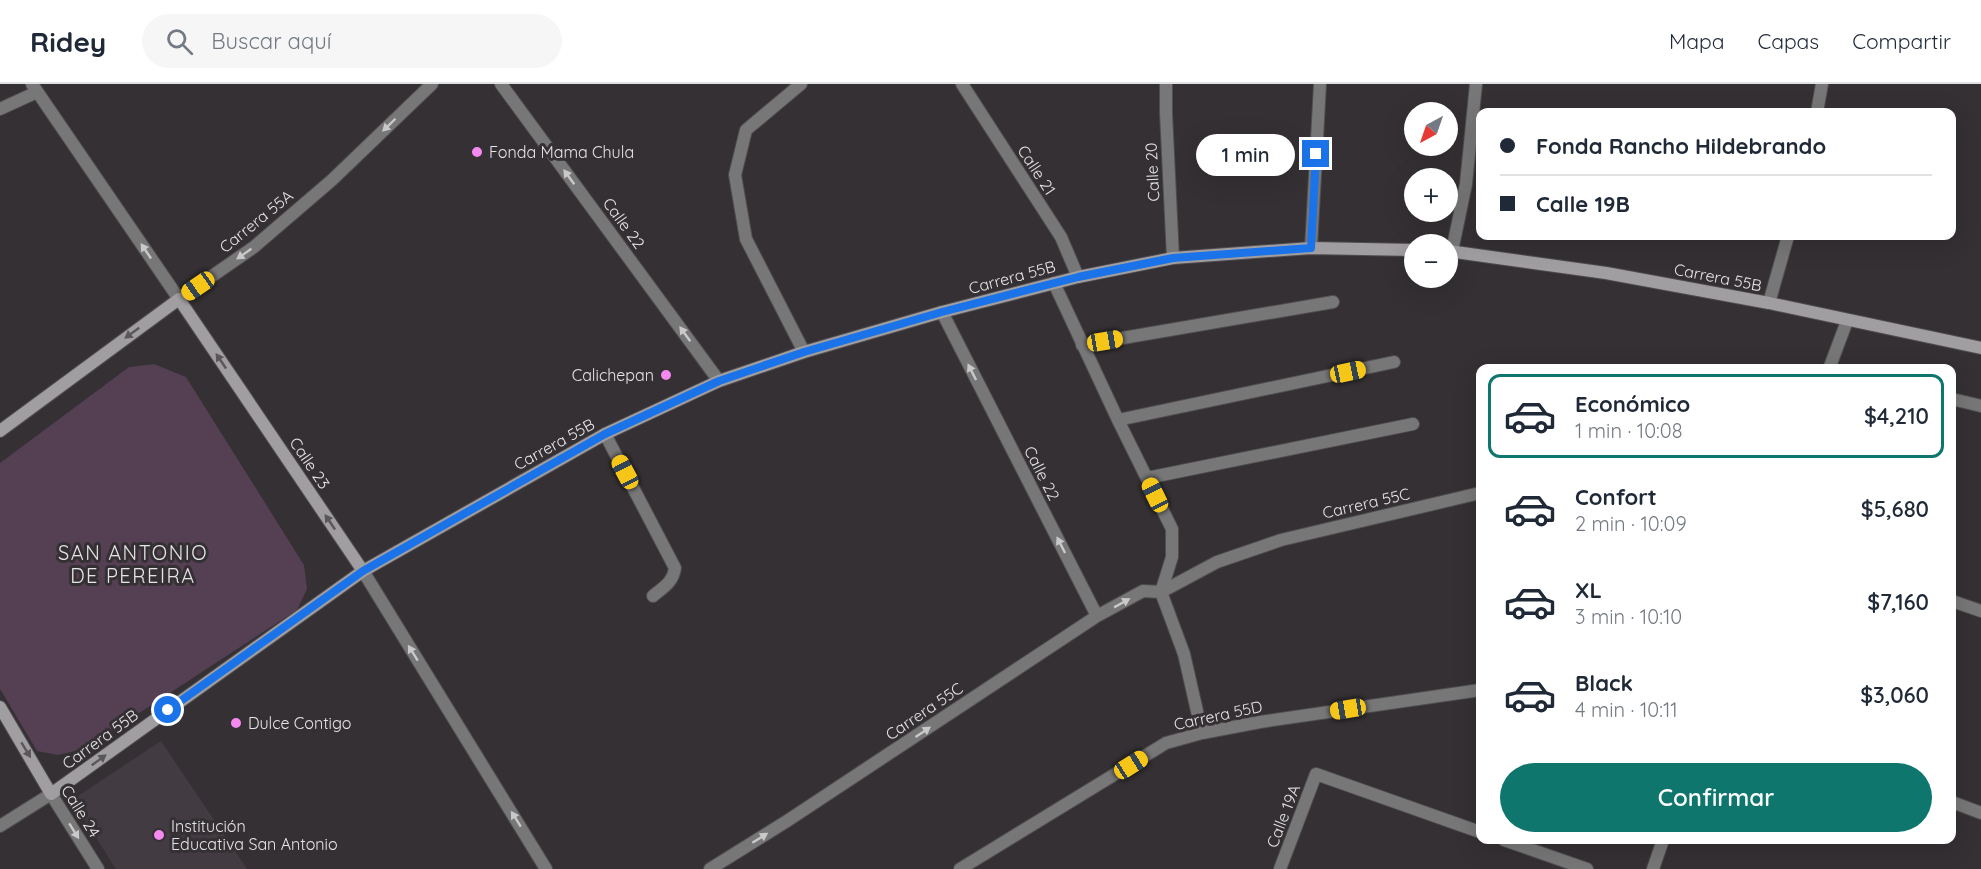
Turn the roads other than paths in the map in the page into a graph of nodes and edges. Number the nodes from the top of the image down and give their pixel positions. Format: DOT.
graph roads {
  1 [pos="432,84"];
  2 [pos="501,84"];
  3 [pos="801,84"];
  4 [pos="962,84"];
  5 [pos="1166,84"];
  6 [pos="1320,84"];
  7 [pos="1476,84"];
  8 [pos="1822,84"];
  9 [pos="35,88"];
  10 [pos="1818,108"];
  11 [pos="0,109"];
  12 [pos="1454,234"];
  13 [pos="1787,240"];
  14 [pos="1311,248"];
  15 [pos="1404,250"];
  16 [pos="1458,252"];
  17 [pos="1173,258"];
  18 [pos="1078,277"];
  19 [pos="1054,283"];
  20 [pos="179,299"];
  21 [pos="1333,302"];
  22 [pos="1769,303"];
  23 [pos="942,312"];
  24 [pos="1847,321"];
  25 [pos="1082,345"];
  26 [pos="1981,348"];
  27 [pos="804,352"];
  28 [pos="1394,362"];
  29 [pos="1831,364"];
  30 [pos="719,381"];
  31 [pos="1956,400"];
  32 [pos="1981,405"];
  33 [pos="1118,420"];
  34 [pos="1413,424"];
  35 [pos="0,431"];
  36 [pos="605,434"];
  37 [pos="1147,478"];
  38 [pos="1476,495"];
  39 [pos="363,571"];
  40 [pos="1161,592"];
  41 [pos="653,596"];
  42 [pos="1956,602"];
  43 [pos="1981,611"];
  44 [pos="1097,616"];
  45 [pos="1476,691"];
  46 [pos="0,707"];
  47 [pos="1202,733"];
  48 [pos="51,794"];
  49 [pos="1956,804"];
  50 [pos="1981,813"];
  51 [pos="0,826"];
  52 [pos="1476,831"];
  53 [pos="1515,844"];
  54 [pos="1662,844"];
  55 [pos="98,869"];
  56 [pos="546,869"];
  57 [pos="710,869"];
  58 [pos="960,869"];
  59 [pos="1280,869"];
  60 [pos="1587,869"];
  61 [pos="1653,869"];
  1 -- 20 [label="street, Carrera 55A, one-way"];
  30 -- 2 [label="street, Calle 22, one-way"];
  3 -- 27 [label="street"];
  4 -- 18 [label="street, Calle 21"];
  5 -- 17 [label="street, Calle 20"];
  6 -- 14 [label="street"];
  7 -- 12 [label="street"];
  8 -- 10 [label="street"];
  9 -- 11 [label="street"];
  20 -- 9 [label="street, Calle 23, one-way"];
  13 -- 22 [label="street"];
  14 -- 15 [label="main road, Carrera 55B"];
  14 -- 17 [label="main road, Carrera 55B"];
  16 -- 22 [label="main road, Carrera 55B"];
  17 -- 18 [label="main road, Carrera 55B"];
  18 -- 19 [label="main road, Carrera 55B"];
  19 -- 23 [label="main road, Carrera 55B"];
  19 -- 25 [label="street"];
  20 -- 35 [label="main road, Carrera 55A, one-way"];
  39 -- 20 [label="main road, Calle 23, one-way"];
  21 -- 25 [label="street"];
  22 -- 24 [label="main road, Carrera 55B"];
  23 -- 27 [label="main road, Carrera 55B"];
  44 -- 23 [label="street, Calle 22, one-way"];
  24 -- 26 [label="main road, Carrera 55B"];
  24 -- 29 [label="street"];
  25 -- 33 [label="street"];
  27 -- 30 [label="main road, Carrera 55B"];
  28 -- 33 [label="street"];
  30 -- 36 [label="main road, Carrera 55B"];
  31 -- 32 [label="street"];
  33 -- 37 [label="street"];
  34 -- 37 [label="street"];
  36 -- 39 [label="main road, Carrera 55B"];
  36 -- 41 [label="street"];
  37 -- 40 [label="street"];
  38 -- 40 [label="street, Carrera 55C"];
  48 -- 39 [label="main road, Carrera 55B, one-way"];
  56 -- 39 [label="street, Calle 23, one-way"];
  44 -- 40 [label="street, Carrera 55C, one-way"];
  40 -- 47 [label="street"];
  42 -- 43 [label="street"];
  57 -- 44 [label="street, Carrera 55C, one-way"];
  45 -- 47 [label="street, Carrera 55D"];
  46 -- 48 [label="main road, Calle 24, one-way"];
  47 -- 58 [label="street, Carrera 55D"];
  48 -- 51 [label="street, Carrera 55B"];
  48 -- 55 [label="street, Calle 24, one-way"];
  49 -- 50 [label="street"];
  52 -- 59 [label="street, Calle 19A"];
  53 -- 60 [label="street"];
  54 -- 61 [label="street"];
}
